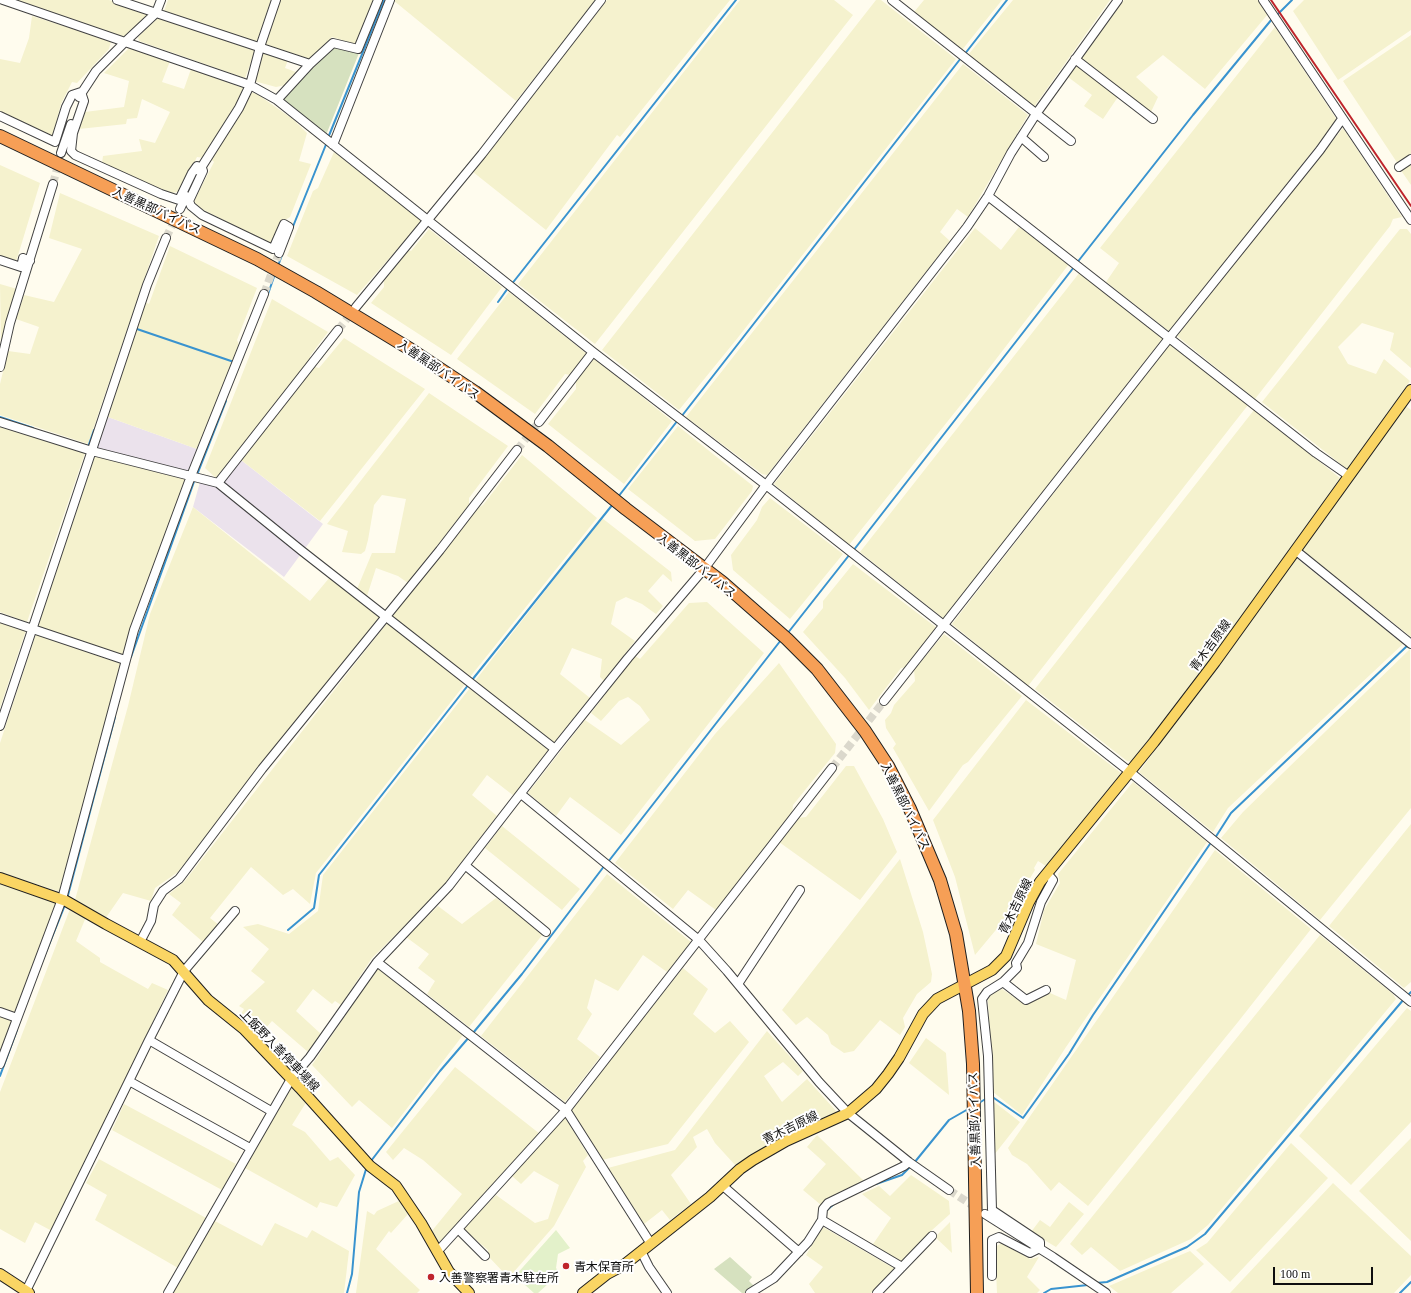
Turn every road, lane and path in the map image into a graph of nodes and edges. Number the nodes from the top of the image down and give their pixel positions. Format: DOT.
graph roads {
  1 [pos="3,0"];
  2 [pos="117,0"];
  3 [pos="161,0"];
  4 [pos="276,0"];
  5 [pos="378,0"];
  6 [pos="390,0"];
  7 [pos="601,0"];
  8 [pos="892,0"];
  9 [pos="1118,0"];
  10 [pos="1263,0"];
  11 [pos="156,13"];
  12 [pos="124,42"];
  13 [pos="260,47"];
  14 [pos="1075,59"];
  15 [pos="310,64"];
  16 [pos="250,85"];
  17 [pos="81,92"];
  18 [pos="277,100"];
  19 [pos="1036,114"];
  20 [pos="0,116"];
  21 [pos="1153,119"];
  22 [pos="1342,119"];
  23 [pos="0,136"];
  24 [pos="1021,137"];
  25 [pos="1070,141"];
  26 [pos="333,145"];
  27 [pos="61,153"];
  28 [pos="1044,156"];
  29 [pos="1411,159"];
  30 [pos="1399,167"];
  31 [pos="202,168"];
  32 [pos="53,184"];
  33 [pos="988,196"];
  34 [pos="180,209"];
  35 [pos="428,220"];
  36 [pos="1411,220"];
  37 [pos="166,238"];
  38 [pos="279,253"];
  39 [pos="0,260"];
  40 [pos="30,261"];
  41 [pos="264,294"];
  42 [pos="356,307"];
  43 [pos="338,330"];
  44 [pos="1170,337"];
  45 [pos="593,352"];
  46 [pos="0,367"];
  47 [pos="1411,390"];
  48 [pos="0,422"];
  49 [pos="539,422"];
  50 [pos="517,450"];
  51 [pos="92,451"];
  52 [pos="191,476"];
  53 [pos="1349,476"];
  54 [pos="218,483"];
  55 [pos="766,485"];
  56 [pos="1295,550"];
  57 [pos="704,569"];
  58 [pos="386,617"];
  59 [pos="0,618"];
  60 [pos="944,626"];
  61 [pos="32,629"];
  62 [pos="1411,644"];
  63 [pos="126,660"];
  64 [pos="884,701"];
  65 [pos="0,726"];
  66 [pos="555,749"];
  67 [pos="832,768"];
  68 [pos="1130,772"];
  69 [pos="521,794"];
  70 [pos="466,866"];
  71 [pos="1047,873"];
  72 [pos="0,878"];
  73 [pos="800,890"];
  74 [pos="62,899"];
  75 [pos="235,912"];
  76 [pos="546,932"];
  77 [pos="699,940"];
  78 [pos="140,942"];
  79 [pos="377,962"];
  80 [pos="184,971"];
  81 [pos="1003,982"];
  82 [pos="738,984"];
  83 [pos="964,985"];
  84 [pos="1046,990"];
  85 [pos="1411,1002"];
  86 [pos="0,1012"];
  87 [pos="17,1018"];
  88 [pos="149,1040"];
  89 [pos="0,1064"];
  90 [pos="291,1079"];
  91 [pos="129,1081"];
  92 [pos="566,1110"];
  93 [pos="271,1111"];
  94 [pos="848,1113"];
  95 [pos="250,1148"];
  96 [pos="909,1162"];
  97 [pos="723,1186"];
  98 [pos="949,1190"];
  99 [pos="985,1214"];
  100 [pos="822,1220"];
  101 [pos="459,1230"];
  102 [pos="932,1236"];
  103 [pos="651,1244"];
  104 [pos="1040,1248"];
  105 [pos="641,1251"];
  106 [pos="437,1252"];
  107 [pos="799,1252"];
  108 [pos="485,1256"];
  109 [pos="902,1267"];
  110 [pos="0,1274"];
  111 [pos="992,1276"];
  112 [pos="27,1292"];
  113 [pos="168,1293"];
  114 [pos="469,1293"];
  115 [pos="583,1293"];
  116 [pos="667,1293"];
  117 [pos="750,1293"];
  118 [pos="877,1293"];
  119 [pos="977,1293"];
  120 [pos="1106,1293"];
  1 -- 12 [label="street"];
  2 -- 11 [label="street"];
  3 -- 11 [label="street"];
  4 -- 13 [label="street"];
  5 -- 15 [label="street"];
  6 -- 26 [label="street"];
  7 -- 35 [label="street"];
  8 -- 19 [label="street"];
  9 -- 14 [label="street"];
  10 -- 22 [label="street"];
  11 -- 12 [label="street"];
  11 -- 13 [label="street"];
  12 -- 16 [label="street"];
  12 -- 17 [label="street"];
  13 -- 15 [label="street"];
  13 -- 16 [label="street"];
  14 -- 19 [label="street"];
  14 -- 21 [label="street"];
  15 -- 18 [label="street"];
  16 -- 18 [label="street"];
  16 -- 31 [label="street"];
  17 -- 20 [label="street"];
  17 -- 27 [label="street"];
  17 -- 31 [label="street"];
  18 -- 26 [label="street"];
  19 -- 24 [label="street"];
  19 -- 25 [label="street"];
  22 -- 36 [label="street"];
  22 -- 44 [label="street"];
  23 -- 57 [label="highway, 入善黒部バイパス"];
  24 -- 28 [label="street"];
  24 -- 33 [label="street"];
  26 -- 35 [label="street"];
  29 -- 30 [label="street"];
  31 -- 34 [label="street"];
  31 -- 38 [label="street"];
  32 -- 40 [label="street"];
  33 -- 44 [label="street"];
  33 -- 55 [label="street"];
  35 -- 42 [label="street"];
  35 -- 45 [label="street"];
  37 -- 51 [label="street"];
  39 -- 40 [label="street"];
  40 -- 46 [label="street"];
  41 -- 52 [label="street"];
  43 -- 54 [label="street"];
  44 -- 53 [label="street"];
  44 -- 60 [label="street"];
  45 -- 49 [label="street"];
  45 -- 55 [label="street"];
  47 -- 53 [label="main road, 青木吉原線"];
  48 -- 51 [label="street"];
  50 -- 58 [label="street"];
  51 -- 52 [label="street"];
  51 -- 61 [label="street"];
  52 -- 54 [label="street"];
  52 -- 63 [label="street"];
  53 -- 56 [label="main road, 青木吉原線"];
  54 -- 58 [label="street"];
  55 -- 57 [label="street"];
  55 -- 60 [label="street"];
  56 -- 62 [label="street"];
  56 -- 68 [label="main road, 青木吉原線"];
  57 -- 66 [label="street"];
  57 -- 83 [label="highway, 入善黒部バイパス"];
  58 -- 66 [label="street"];
  58 -- 78 [label="street"];
  59 -- 61 [label="street"];
  60 -- 64 [label="street"];
  60 -- 68 [label="street"];
  61 -- 63 [label="street"];
  61 -- 65 [label="street"];
  63 -- 74 [label="street"];
  66 -- 69 [label="street"];
  67 -- 77 [label="street"];
  68 -- 71 [label="main road, 青木吉原線"];
  68 -- 85 [label="street"];
  69 -- 70 [label="street"];
  69 -- 77 [label="street"];
  70 -- 76 [label="street"];
  70 -- 79 [label="street"];
  71 -- 81 [label="street"];
  71 -- 83 [label="main road, 青木吉原線"];
  72 -- 74 [label="main road, 上飯野入善停車場線"];
  73 -- 82 [label="street"];
  74 -- 78 [label="main road, 上飯野入善停車場線"];
  74 -- 87 [label="street"];
  75 -- 80 [label="street"];
  77 -- 82 [label="street"];
  77 -- 92 [label="street"];
  78 -- 80 [label="main road, 上飯野入善停車場線"];
  79 -- 90 [label="street"];
  79 -- 92 [label="street"];
  80 -- 88 [label="street"];
  80 -- 90 [label="main road, 上飯野入善停車場線"];
  81 -- 84 [label="street"];
  81 -- 104 [label="street"];
  82 -- 94 [label="street"];
  83 -- 94 [label="main road, 青木吉原線"];
  83 -- 119 [label="highway, 入善黒部バイパス"];
  86 -- 87 [label="street"];
  87 -- 89 [label="street"];
  88 -- 91 [label="street"];
  88 -- 93 [label="street"];
  90 -- 93 [label="street"];
  90 -- 106 [label="main road, 上飯野入善停車場線"];
  91 -- 95 [label="street"];
  91 -- 112 [label="street"];
  92 -- 101 [label="street"];
  92 -- 103 [label="street"];
  93 -- 95 [label="street"];
  94 -- 96 [label="street"];
  94 -- 97 [label="main road, 青木吉原線"];
  95 -- 113 [label="street"];
  96 -- 98 [label="street"];
  96 -- 100 [label="street"];
  97 -- 103 [label="main road, 青木吉原線"];
  97 -- 107 [label="street"];
  99 -- 104 [label="street"];
  100 -- 107 [label="street"];
  100 -- 109 [label="street"];
  101 -- 106 [label="street"];
  101 -- 108 [label="street"];
  102 -- 109 [label="street"];
  103 -- 105 [label="main road, 青木吉原線"];
  104 -- 111 [label="street"];
  104 -- 120 [label="street"];
  105 -- 115 [label="main road, 青木吉原線"];
  105 -- 116 [label="street"];
  106 -- 114 [label="main road, 上飯野入善停車場線"];
  107 -- 117 [label="street"];
  109 -- 118 [label="street"];
  110 -- 112 [label="main road"];
}
